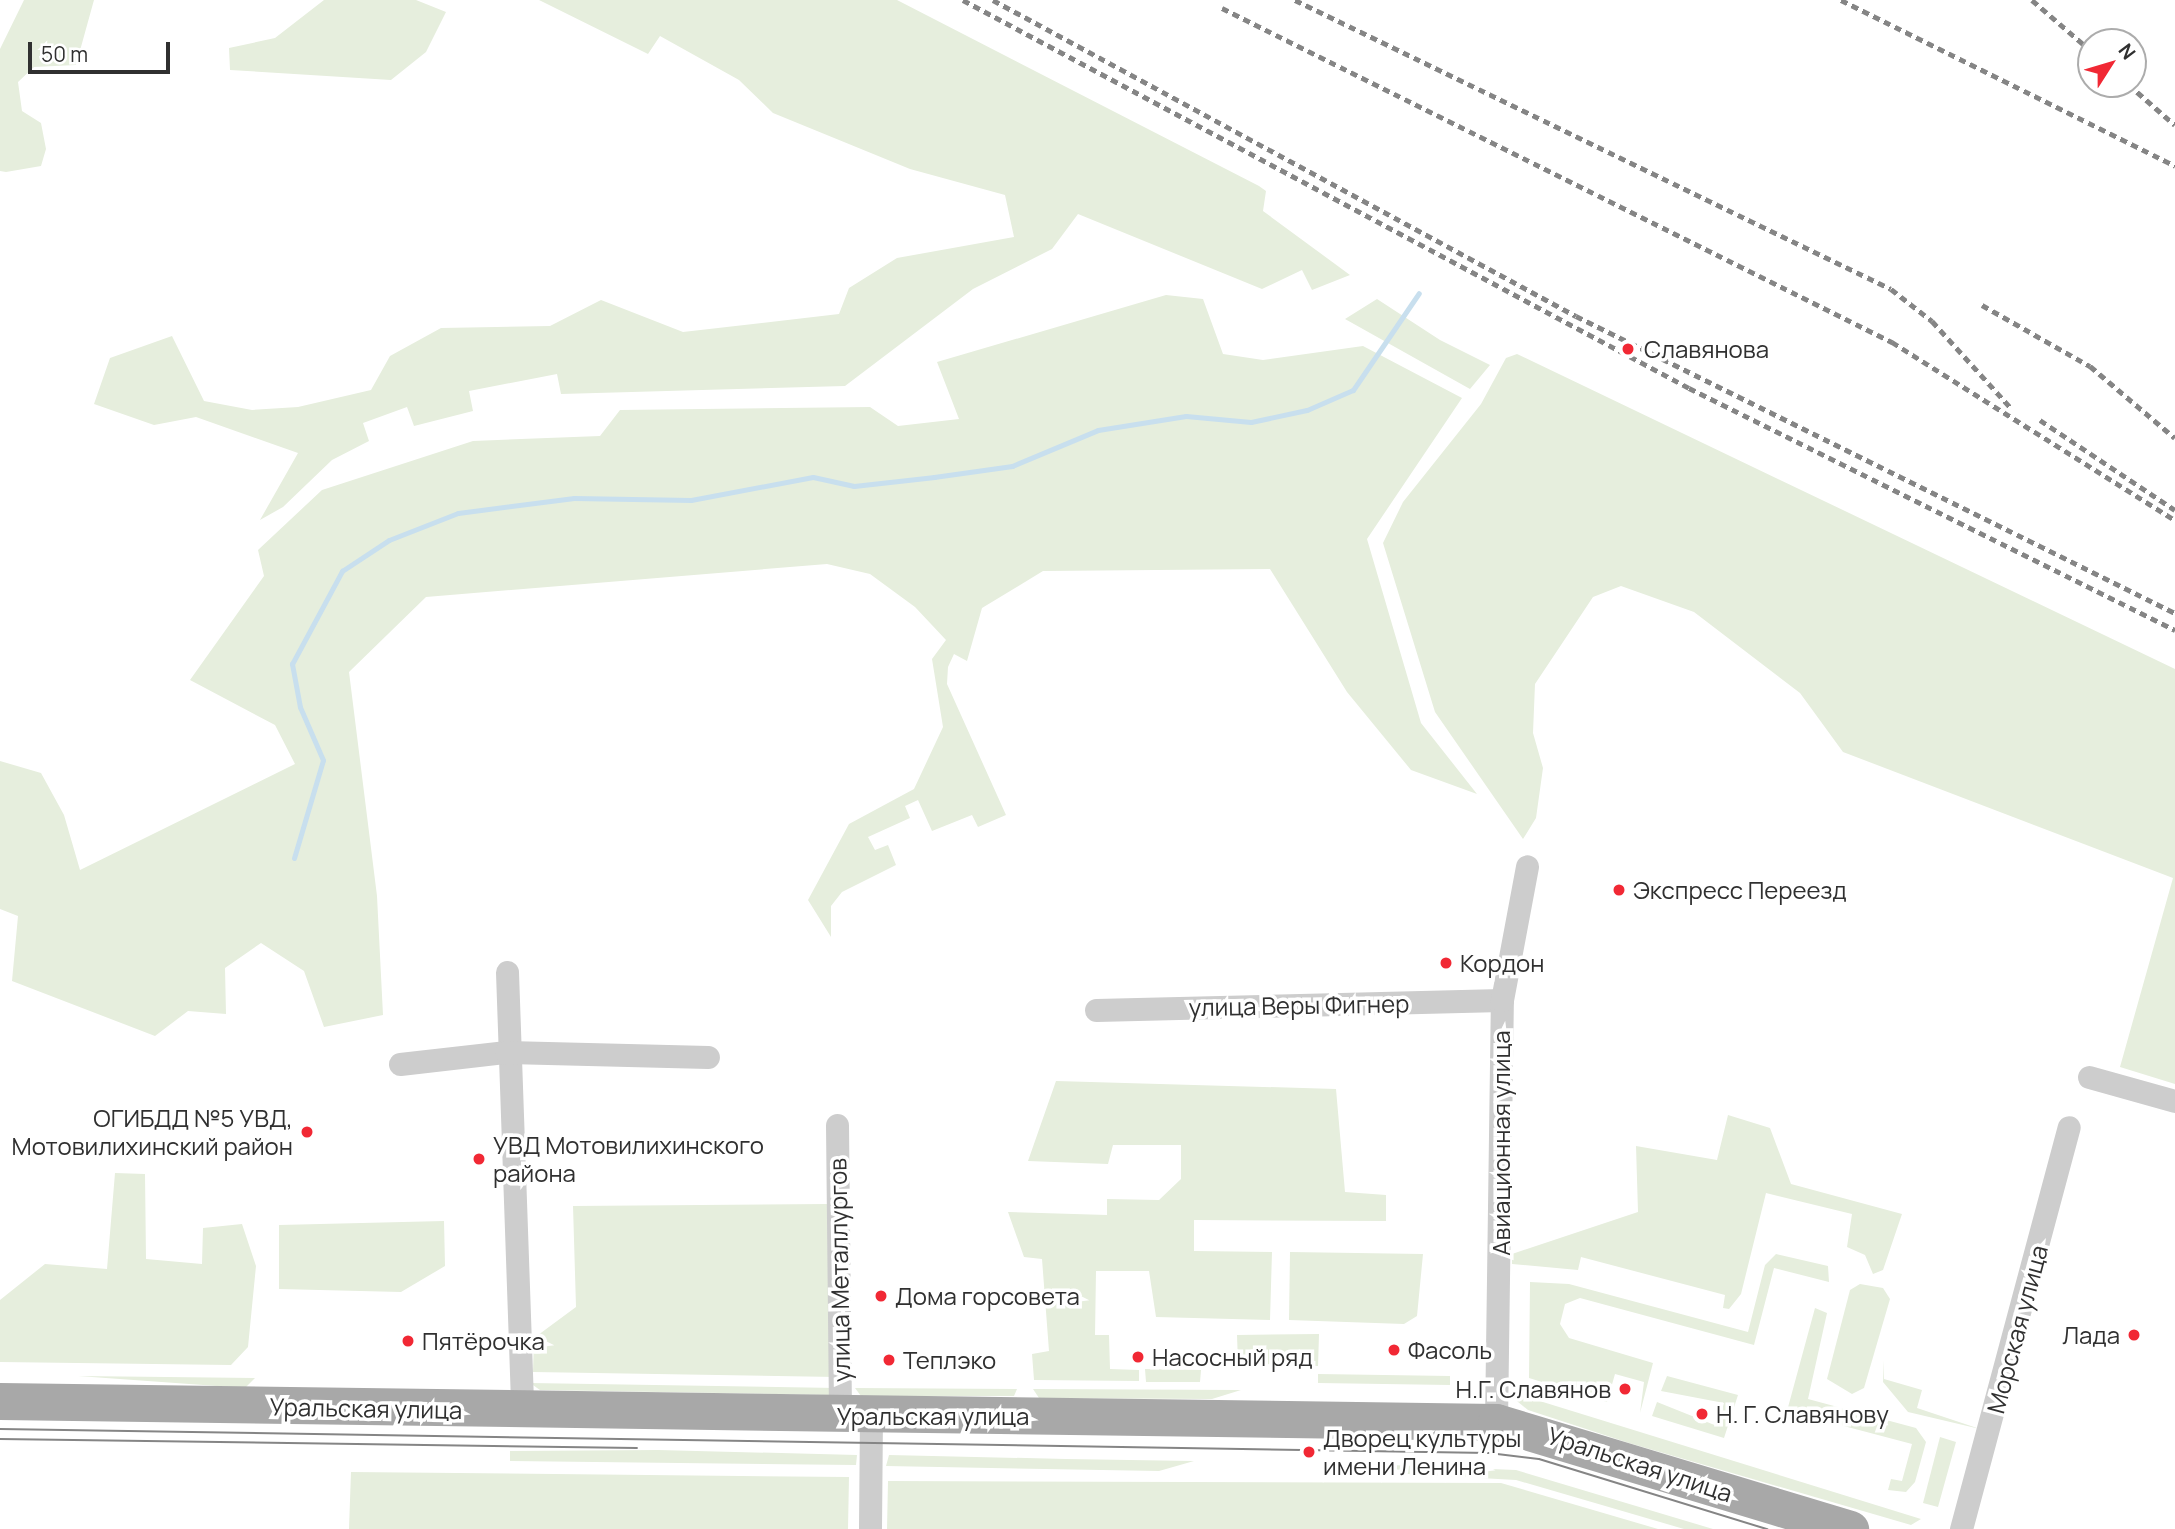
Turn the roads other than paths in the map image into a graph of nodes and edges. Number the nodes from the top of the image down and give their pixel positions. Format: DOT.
graph roads {
  1 [pos="1527,866"];
  2 [pos="507,972"];
  3 [pos="1503,1000"];
  4 [pos="1097,1010"];
  5 [pos="506,1052"];
  6 [pos="708,1057"];
  7 [pos="400,1064"];
  8 [pos="2089,1077"];
  9 [pos="2175,1101"];
  10 [pos="836,1125"];
  11 [pos="2069,1127"];
  12 [pos="0,1401"];
  13 [pos="522,1410"];
  14 [pos="856,1416"];
  15 [pos="1496,1422"];
  16 [pos="1787,1520"];
  17 [pos="870,1529"];
  18 [pos="1850,1529"];
  19 [pos="1961,1529"];
  1 -- 3 [label="street, Авиационная улица"];
  2 -- 5 [label="street"];
  3 -- 4 [label="street, улица Веры Фигнер"];
  3 -- 15 [label="street, Авиационная улица"];
  5 -- 6 [label="street"];
  5 -- 7 [label="street"];
  5 -- 13 [label="street"];
  8 -- 9 [label="street"];
  10 -- 14 [label="street, улица Металлургов"];
  11 -- 19 [label="street, Морская улица"];
  12 -- 13 [label="main road, Уральская улица"];
  13 -- 14 [label="main road, Уральская улица"];
  14 -- 15 [label="main road, Уральская улица"];
  14 -- 17 [label="street, улица Металлургов"];
  15 -- 16 [label="main road, Уральская улица"];
  16 -- 18 [label="main road, Уральская улица"];
}
